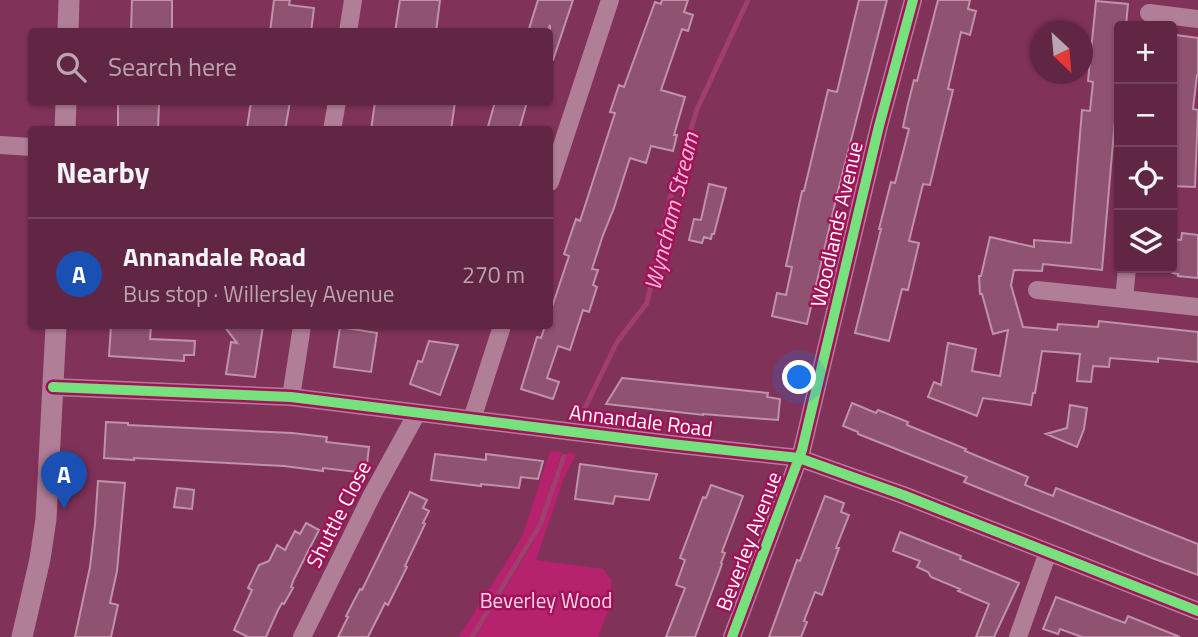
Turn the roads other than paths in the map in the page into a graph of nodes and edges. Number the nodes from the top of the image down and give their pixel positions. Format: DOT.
graph roads {
  1 [pos="69,0"];
  2 [pos="353,0"];
  3 [pos="610,0"];
  4 [pos="913,0"];
  5 [pos="1149,13"];
  6 [pos="1198,19"];
  7 [pos="68,28"];
  8 [pos="349,28"];
  9 [pos="66,105"];
  10 [pos="336,105"];
  11 [pos="65,126"];
  12 [pos="333,126"];
  13 [pos="0,145"];
  14 [pos="28,147"];
  15 [pos="553,173"];
  16 [pos="1127,273"];
  17 [pos="1037,290"];
  18 [pos="1124,299"];
  19 [pos="1198,307"];
  20 [pos="56,329"];
  21 [pos="302,329"];
  22 [pos="501,329"];
  23 [pos="52,387"];
  24 [pos="291,397"];
  25 [pos="417,413"];
  26 [pos="472,419"];
  27 [pos="799,458"];
  28 [pos="1048,552"];
  29 [pos="1198,611"];
  30 [pos="22,637"];
  31 [pos="302,637"];
  32 [pos="733,637"];
  33 [pos="1018,637"];
  1 -- 7 [label="street"];
  2 -- 8 [label="street"];
  3 -- 15 [label="street"];
  4 -- 27 [label="street, Woodlands Avenue"];
  5 -- 6 [label="street"];
  9 -- 11 [label="street"];
  10 -- 12 [label="street"];
  13 -- 14 [label="street"];
  16 -- 18 [label="street"];
  17 -- 18 [label="street"];
  18 -- 19 [label="street"];
  20 -- 23 [label="street"];
  21 -- 24 [label="street"];
  22 -- 26 [label="street"];
  23 -- 24 [label="street, Annandale Road"];
  23 -- 30 [label="street"];
  24 -- 25 [label="street, Annandale Road"];
  25 -- 26 [label="street, Annandale Road"];
  25 -- 31 [label="street, Shuttle Close"];
  26 -- 27 [label="street, Annandale Road"];
  27 -- 28 [label="street, Annandale Road"];
  27 -- 32 [label="street, Beverley Avenue"];
  28 -- 29 [label="street, Annandale Road"];
  28 -- 33 [label="street"];
}
